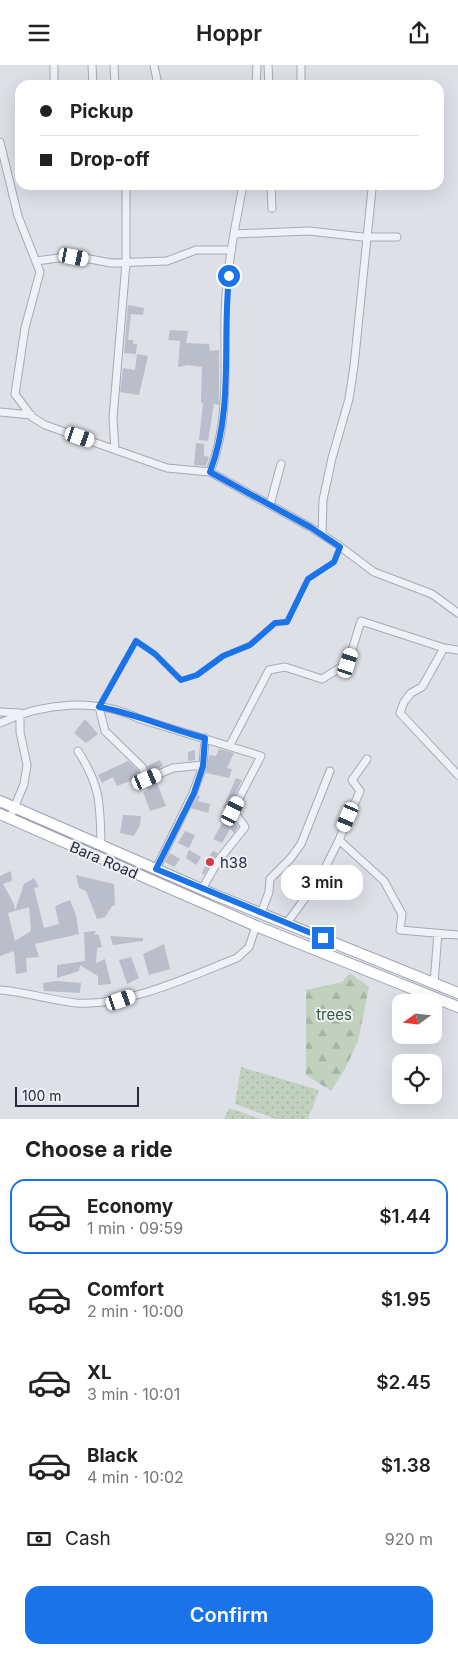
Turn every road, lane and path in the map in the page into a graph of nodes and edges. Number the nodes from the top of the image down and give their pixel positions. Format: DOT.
graph roads {
  1 [pos="54,65"];
  2 [pos="92,65"];
  3 [pos="114,65"];
  4 [pos="154,65"];
  5 [pos="257,65"];
  6 [pos="268,65"];
  7 [pos="301,65"];
  8 [pos="54,80"];
  9 [pos="93,80"];
  10 [pos="115,80"];
  11 [pos="157,80"];
  12 [pos="256,80"];
  13 [pos="268,80"];
  14 [pos="301,80"];
  15 [pos="0,142"];
  16 [pos="8,173"];
  17 [pos="0,175"];
  18 [pos="126,190"];
  19 [pos="242,190"];
  20 [pos="271,190"];
  21 [pos="374,190"];
  22 [pos="272,208"];
  23 [pos="234,234"];
  24 [pos="367,237"];
  25 [pos="397,237"];
  26 [pos="232,250"];
  27 [pos="36,261"];
  28 [pos="126,263"];
  29 [pos="0,412"];
  30 [pos="31,415"];
  31 [pos="115,449"];
  32 [pos="281,464"];
  33 [pos="210,472"];
  34 [pos="270,505"];
  35 [pos="322,535"];
  36 [pos="340,547"];
  37 [pos="458,613"];
  38 [pos="444,648"];
  39 [pos="458,650"];
  40 [pos="99,707"];
  41 [pos="0,712"];
  42 [pos="20,713"];
  43 [pos="0,723"];
  44 [pos="205,738"];
  45 [pos="230,745"];
  46 [pos="78,751"];
  47 [pos="367,759"];
  48 [pos="203,765"];
  49 [pos="330,771"];
  50 [pos="458,775"];
  51 [pos="0,801"];
  52 [pos="15,807"];
  53 [pos="0,814"];
  54 [pos="10,818"];
  55 [pos="43,819"];
  56 [pos="38,831"];
  57 [pos="338,840"];
  58 [pos="101,844"];
  59 [pos="156,869"];
  60 [pos="202,889"];
  61 [pos="261,913"];
  62 [pos="286,923"];
  63 [pos="256,926"];
  64 [pos="438,933"];
  65 [pos="458,935"];
  66 [pos="434,983"];
  67 [pos="0,989"];
  68 [pos="458,993"];
  69 [pos="458,1007"];
  1 -- 8 [label="street"];
  2 -- 9 [label="street"];
  3 -- 10 [label="street"];
  4 -- 11 [label="street"];
  5 -- 12 [label="street"];
  6 -- 13 [label="street"];
  7 -- 14 [label="street"];
  15 -- 16 [label="street"];
  16 -- 17 [label="street"];
  16 -- 27 [label="street"];
  18 -- 28 [label="street"];
  19 -- 23 [label="street"];
  20 -- 22 [label="street"];
  21 -- 24 [label="street"];
  23 -- 24 [label="street"];
  23 -- 26 [label="street"];
  24 -- 25 [label="street"];
  24 -- 35 [label="street"];
  26 -- 28 [label="street"];
  26 -- 33 [label="street"];
  27 -- 28 [label="street"];
  27 -- 30 [label="street"];
  28 -- 31 [label="street"];
  29 -- 30 [label="street"];
  30 -- 31 [label="street"];
  31 -- 33 [label="street"];
  32 -- 34 [label="street"];
  33 -- 34 [label="street"];
  34 -- 35 [label="street"];
  35 -- 36 [label="street"];
  36 -- 37 [label="street"];
  36 -- 40 [label="lane"];
  38 -- 39 [label="street"];
  38 -- 45 [label="street"];
  38 -- 50 [label="street"];
  40 -- 42 [label="street"];
  40 -- 44 [label="street"];
  40 -- 48 [label="street"];
  41 -- 42 [label="street"];
  42 -- 43 [label="street"];
  42 -- 52 [label="street"];
  44 -- 45 [label="street"];
  44 -- 48 [label="street"];
  45 -- 60 [label="street"];
  46 -- 58 [label="street"];
  47 -- 57 [label="street"];
  48 -- 59 [label="street"];
  49 -- 61 [label="street"];
  51 -- 52 [label="main road"];
  52 -- 54 [label="street"];
  52 -- 55 [label="main road"];
  53 -- 54 [label="main road, Bara Road"];
  54 -- 56 [label="main road, Bara Road"];
  55 -- 56 [label="main road"];
  55 -- 58 [label="main road"];
  56 -- 63 [label="main road, Bara Road"];
  57 -- 62 [label="street"];
  57 -- 64 [label="street"];
  58 -- 59 [label="main road"];
  59 -- 60 [label="main road"];
  60 -- 61 [label="main road"];
  61 -- 62 [label="main road"];
  61 -- 63 [label="main road"];
  62 -- 66 [label="main road"];
  63 -- 67 [label="street"];
  63 -- 69 [label="main road, Bara Road"];
  64 -- 65 [label="street"];
  64 -- 66 [label="street"];
  66 -- 68 [label="main road"];
}
